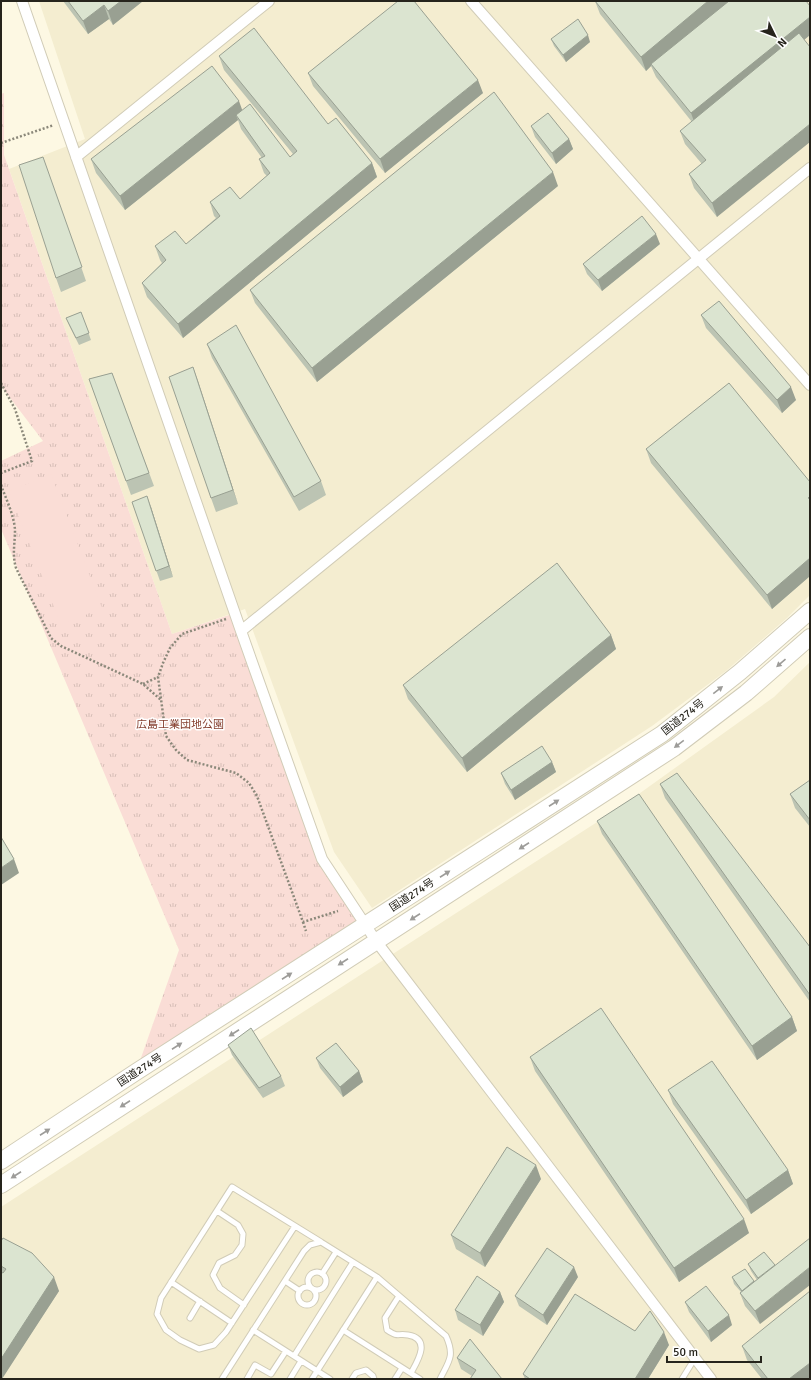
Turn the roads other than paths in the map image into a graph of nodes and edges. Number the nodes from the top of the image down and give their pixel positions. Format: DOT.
graph roads {
  1 [pos="22,1"];
  2 [pos="269,1"];
  3 [pos="471,1"];
  4 [pos="76,157"];
  5 [pos="810,168"];
  6 [pos="699,259"];
  7 [pos="810,385"];
  8 [pos="810,611"];
  9 [pos="241,631"];
  10 [pos="810,637"];
  11 [pos="365,926"];
  12 [pos="376,941"];
  13 [pos="1,1161"];
  14 [pos="1,1184"];
  15 [pos="217,1211"];
  16 [pos="295,1226"];
  17 [pos="321,1242"];
  18 [pos="336,1252"];
  19 [pos="353,1262"];
  20 [pos="322,1274"];
  21 [pos="377,1277"];
  22 [pos="285,1281"];
  23 [pos="171,1282"];
  24 [pos="312,1288"];
  25 [pos="300,1291"];
  26 [pos="400,1296"];
  27 [pos="200,1301"];
  28 [pos="244,1305"];
  29 [pos="190,1318"];
  30 [pos="232,1322"];
  31 [pos="253,1330"];
  32 [pos="343,1330"];
  33 [pos="286,1351"];
  34 [pos="294,1356"];
  35 [pos="695,1358"];
  36 [pos="301,1361"];
  37 [pos="402,1368"];
  38 [pos="317,1371"];
  39 [pos="411,1373"];
  40 [pos="222,1379"];
  41 [pos="247,1379"];
  42 [pos="290,1379"];
  43 [pos="312,1379"];
  44 [pos="330,1379"];
  45 [pos="352,1379"];
  46 [pos="374,1379"];
  47 [pos="395,1379"];
  48 [pos="420,1379"];
  49 [pos="440,1379"];
  50 [pos="682,1379"];
  51 [pos="711,1379"];
  1 -- 4 [label="street"];
  2 -- 4 [label="street"];
  3 -- 6 [label="street"];
  4 -- 9 [label="street"];
  5 -- 6 [label="street"];
  6 -- 7 [label="street"];
  6 -- 9 [label="street"];
  11 -- 8 [label="highway, 国道274号, one-way"];
  9 -- 11 [label="street"];
  10 -- 12 [label="highway, 国道274号, one-way"];
  11 -- 12 [label="street"];
  13 -- 11 [label="highway, 国道274号, one-way"];
  12 -- 14 [label="highway, 国道274号, one-way"];
  12 -- 35 [label="street"];
  15 -- 16 [label="lane"];
  15 -- 23 [label="lane"];
  15 -- 28 [label="lane"];
  16 -- 17 [label="lane"];
  16 -- 28 [label="lane"];
  17 -- 18 [label="lane"];
  17 -- 22 [label="lane"];
  18 -- 19 [label="lane"];
  18 -- 20 [label="lane"];
  19 -- 21 [label="lane"];
  19 -- 34 [label="lane"];
  20 -- 24 [label="lane"];
  20 -- 24 [label="lane"];
  21 -- 26 [label="lane"];
  21 -- 32 [label="lane"];
  22 -- 25 [label="lane"];
  22 -- 31 [label="lane"];
  23 -- 27 [label="lane"];
  23 -- 30 [label="lane"];
  24 -- 25 [label="lane"];
  24 -- 25 [label="lane"];
  26 -- 39 [label="lane"];
  26 -- 49 [label="lane"];
  27 -- 29 [label="lane"];
  27 -- 30 [label="lane"];
  28 -- 30 [label="lane"];
  31 -- 33 [label="lane"];
  31 -- 40 [label="lane"];
  32 -- 37 [label="lane"];
  32 -- 38 [label="lane"];
  33 -- 34 [label="lane"];
  33 -- 41 [label="lane"];
  34 -- 36 [label="lane"];
  35 -- 50 [label="lane"];
  35 -- 51 [label="street"];
  36 -- 38 [label="lane"];
  36 -- 42 [label="lane"];
  37 -- 39 [label="lane"];
  37 -- 47 [label="lane"];
  38 -- 43 [label="lane"];
  38 -- 44 [label="lane"];
  39 -- 48 [label="lane"];
  45 -- 46 [label="lane"];
}
